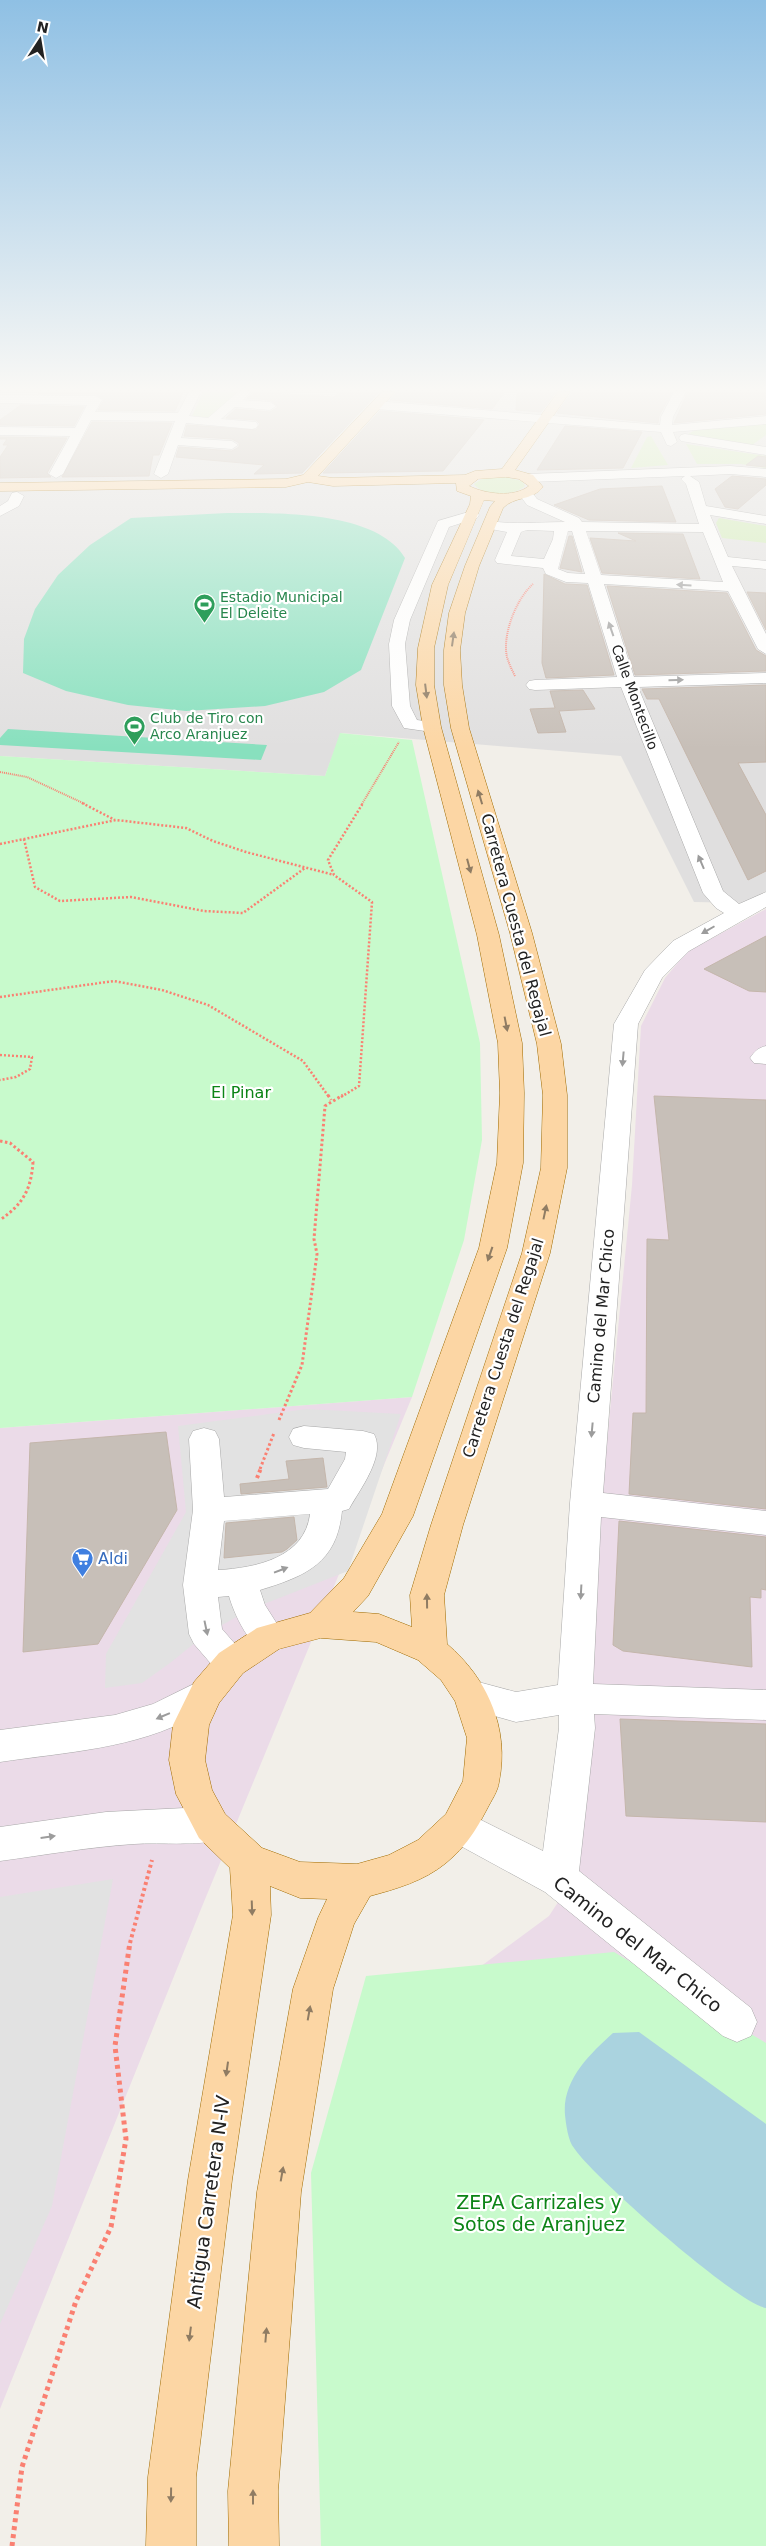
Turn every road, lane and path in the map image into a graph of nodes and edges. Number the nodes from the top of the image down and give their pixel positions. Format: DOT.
graph roads {
  1 [pos="702,510"];
  2 [pos="471,511"];
  3 [pos="475,511"];
  4 [pos="489,511"];
  5 [pos="551,511"];
  6 [pos="707,511"];
  7 [pos="766,520"];
  8 [pos="569,527"];
  9 [pos="709,528"];
  10 [pos="515,529"];
  11 [pos="502,560"];
  12 [pos="723,561"];
  13 [pos="766,565"];
  14 [pos="472,566"];
  15 [pos="553,569"];
  16 [pos="593,579"];
  17 [pos="733,587"];
  18 [pos="744,609"];
  19 [pos="766,612"];
  20 [pos="766,649"];
  21 [pos="766,678"];
  22 [pos="627,681"];
  23 [pos="534,685"];
  24 [pos="421,726"];
  25 [pos="0,772"];
  26 [pos="116,820"];
  27 [pos="24,839"];
  28 [pos="0,844"];
  29 [pos="306,867"];
  30 [pos="334,875"];
  31 [pos="766,898"];
  32 [pos="739,913"];
  33 [pos="0,997"];
  34 [pos="0,1055"];
  35 [pos="0,1080"];
  36 [pos="331,1100"];
  37 [pos="0,1141"];
  38 [pos="0,1220"];
  39 [pos="286,1429"];
  40 [pos="204,1439"];
  41 [pos="208,1497"];
  42 [pos="327,1501"];
  43 [pos="586,1503"];
  44 [pos="766,1522"];
  45 [pos="242,1582"];
  46 [pos="200,1585"];
  47 [pos="321,1624"];
  48 [pos="269,1638"];
  49 [pos="430,1650"];
  50 [pos="231,1663"];
  51 [pos="206,1693"];
  52 [pos="471,1695"];
  53 [pos="574,1696"];
  54 [pos="766,1705"];
  55 [pos="0,1746"];
  56 [pos="160,1824"];
  57 [pos="212,1826"];
  58 [pos="458,1826"];
  59 [pos="0,1844"];
  60 [pos="249,1860"];
  61 [pos="559,1879"];
  62 [pos="357,1882"];
  63 [pos="737,2022"];
  64 [pos="12,2546"];
  65 [pos="170,2546"];
  66 [pos="254,2546"];
  1 -- 9 [label="street"];
  2 -- 24 [label="main road, Carretera Cuesta del Regajal"];
  3 -- 14 [label="main road, Carretera Cuesta del Regajal"];
  4 -- 10 [label="street"];
  5 -- 8 [label="street"];
  6 -- 7 [label="street"];
  8 -- 9 [label="street"];
  8 -- 10 [label="street"];
  8 -- 15 [label="street"];
  8 -- 16 [label="street, Calle Montecillo"];
  9 -- 12 [label="street"];
  10 -- 11 [label="street"];
  11 -- 14 [label="street"];
  11 -- 15 [label="street"];
  12 -- 13 [label="street"];
  12 -- 17 [label="street"];
  49 -- 14 [label="main road, Carretera Cuesta del Regajal, one-way"];
  15 -- 16 [label="street"];
  15 -- 23 [label="path"];
  17 -- 16 [label="street, one-way"];
  22 -- 16 [label="street, Calle Montecillo, one-way"];
  17 -- 18 [label="street"];
  18 -- 19 [label="street"];
  18 -- 20 [label="street"];
  22 -- 21 [label="street, one-way"];
  22 -- 23 [label="street"];
  32 -- 22 [label="street, Calle Montecillo, one-way"];
  24 -- 30 [label="path"];
  24 -- 47 [label="main road, Carretera Cuesta del Regajal, one-way"];
  25 -- 26 [label="path"];
  26 -- 27 [label="path"];
  26 -- 29 [label="path"];
  27 -- 28 [label="path"];
  27 -- 29 [label="path"];
  29 -- 30 [label="path"];
  30 -- 36 [label="path"];
  31 -- 32 [label="street, Camino del Mar Chico"];
  32 -- 43 [label="street, Camino del Mar Chico, one-way"];
  33 -- 36 [label="path"];
  34 -- 35 [label="path"];
  36 -- 39 [label="path"];
  37 -- 38 [label="path"];
  39 -- 41 [label="path"];
  39 -- 42 [label="street"];
  40 -- 41 [label="street"];
  41 -- 42 [label="street"];
  41 -- 46 [label="street"];
  45 -- 42 [label="street, one-way"];
  43 -- 44 [label="street"];
  43 -- 53 [label="street, Camino del Mar Chico, one-way"];
  45 -- 46 [label="street"];
  45 -- 48 [label="street"];
  46 -- 50 [label="street, one-way"];
  47 -- 48 [label="main road"];
  47 -- 49 [label="main road"];
  48 -- 50 [label="main road"];
  49 -- 52 [label="main road"];
  50 -- 51 [label="main road"];
  51 -- 55 [label="street, one-way"];
  51 -- 57 [label="main road"];
  52 -- 53 [label="street"];
  52 -- 58 [label="main road"];
  53 -- 54 [label="street"];
  53 -- 61 [label="street, Camino del Mar Chico"];
  56 -- 57 [label="street"];
  59 -- 56 [label="street, one-way"];
  56 -- 64 [label="path"];
  57 -- 60 [label="main road"];
  58 -- 61 [label="street, Camino del Mar Chico"];
  58 -- 62 [label="main road"];
  60 -- 62 [label="main road"];
  60 -- 65 [label="main road, Antigua Carretera N-IV, one-way"];
  61 -- 63 [label="street, Camino del Mar Chico"];
  66 -- 62 [label="main road, one-way"];
}
